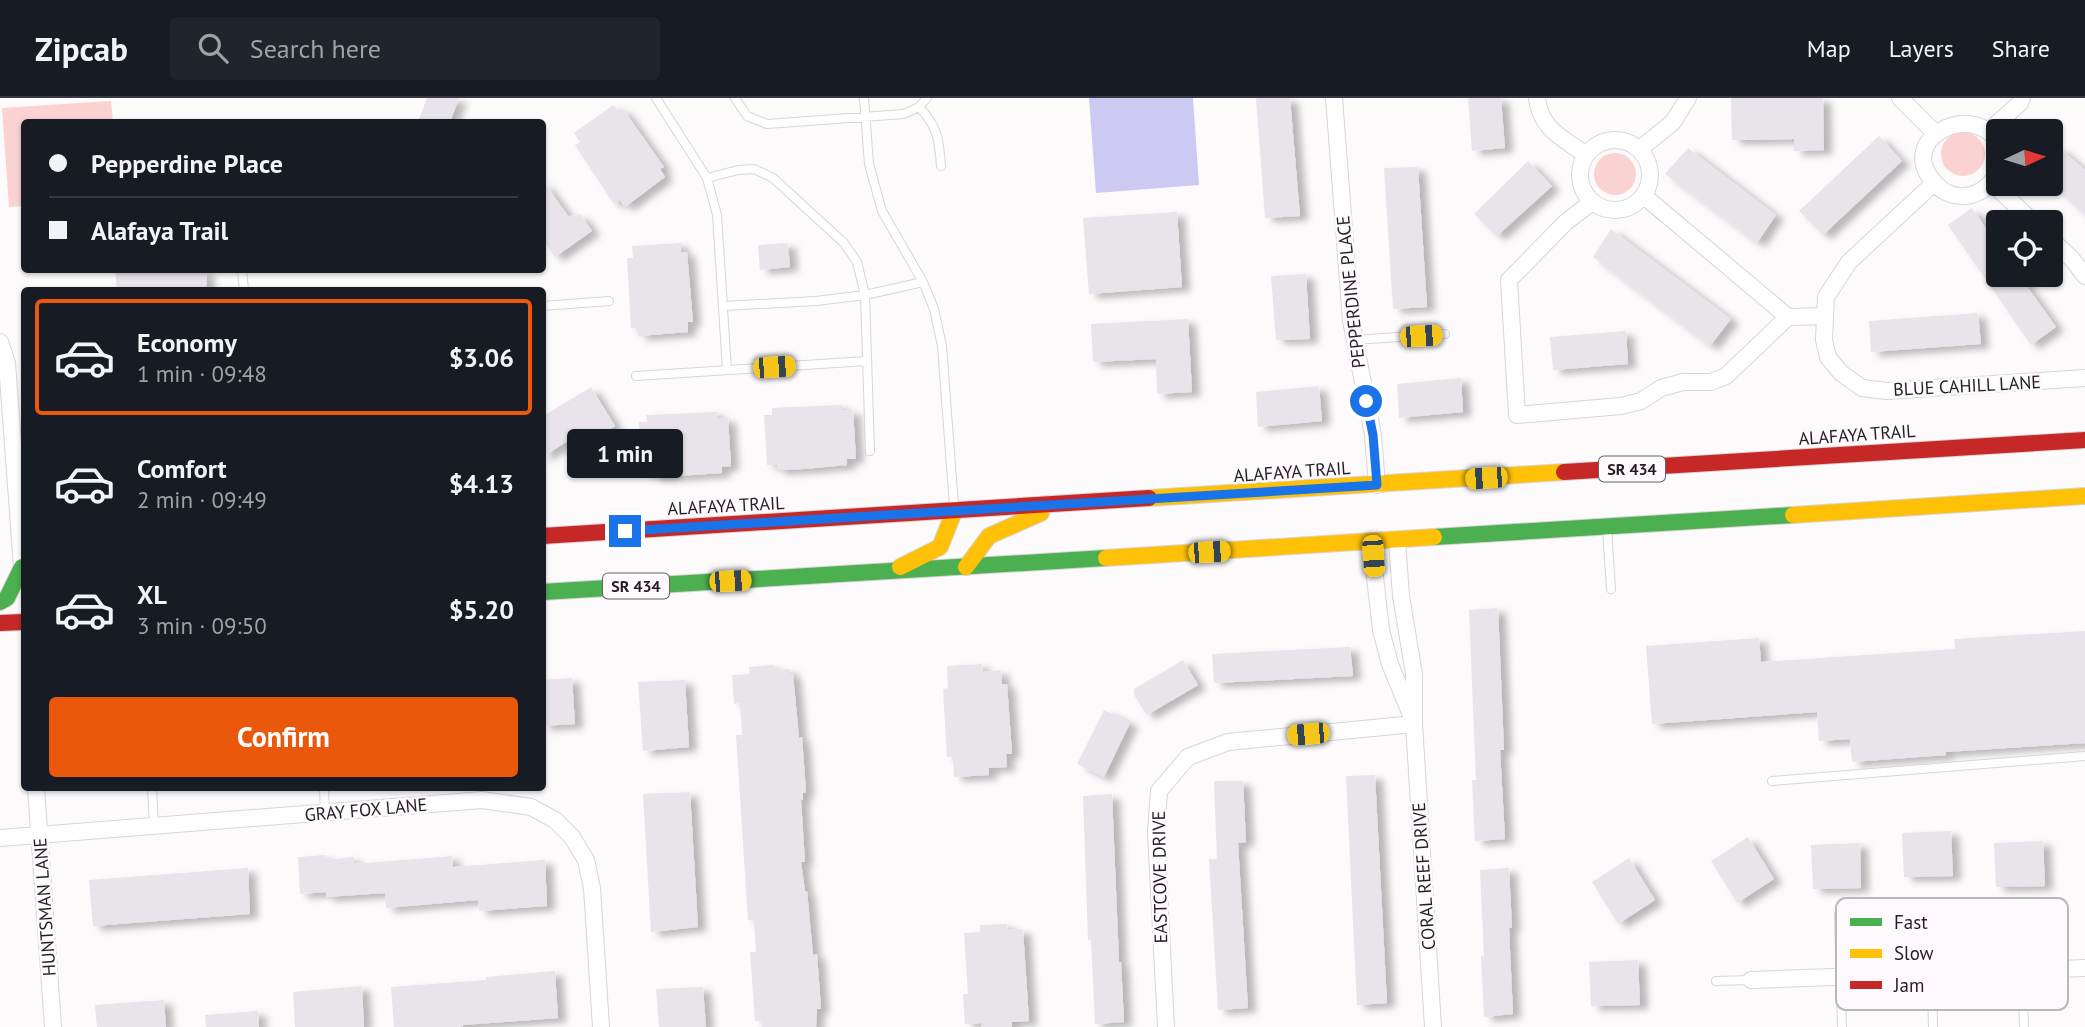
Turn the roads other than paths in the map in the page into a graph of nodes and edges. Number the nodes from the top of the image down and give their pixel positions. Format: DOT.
graph roads {
  1 [pos="656,98"];
  2 [pos="735,98"];
  3 [pos="864,98"];
  4 [pos="927,98"];
  5 [pos="1334,98"];
  6 [pos="1537,98"];
  7 [pos="1688,98"];
  8 [pos="1900,98"];
  9 [pos="2022,98"];
  10 [pos="919,107"];
  11 [pos="866,117"];
  12 [pos="2008,119"];
  13 [pos="1986,127"];
  14 [pos="1933,131"];
  15 [pos="1640,149"];
  16 [pos="1586,155"];
  17 [pos="941,166"];
  18 [pos="706,177"];
  19 [pos="1934,183"];
  20 [pos="1986,184"];
  21 [pos="1644,196"];
  22 [pos="2012,196"];
  23 [pos="1592,202"];
  24 [pos="2023,210"];
  25 [pos="2063,250"];
  26 [pos="2085,276"];
  27 [pos="923,282"];
  28 [pos="865,295"];
  29 [pos="610,301"];
  30 [pos="546,306"];
  31 [pos="723,306"];
  32 [pos="1825,316"];
  33 [pos="1788,317"];
  34 [pos="1445,334"];
  35 [pos="1354,340"];
  36 [pos="0,342"];
  37 [pos="867,361"];
  38 [pos="4,362"];
  39 [pos="727,370"];
  40 [pos="636,376"];
  41 [pos="2085,378"];
  42 [pos="2085,440"];
  43 [pos="870,451"];
  44 [pos="1377,485"];
  45 [pos="2085,496"];
  46 [pos="1058,506"];
  47 [pos="954,512"];
  48 [pos="1606,527"];
  49 [pos="546,536"];
  50 [pos="1397,540"];
  51 [pos="1371,542"];
  52 [pos="21,545"];
  53 [pos="21,567"];
  54 [pos="966,567"];
  55 [pos="0,569"];
  56 [pos="21,571"];
  57 [pos="890,572"];
  58 [pos="1611,589"];
  59 [pos="546,592"];
  60 [pos="0,602"];
  61 [pos="21,622"];
  62 [pos="0,624"];
  63 [pos="1414,724"];
  64 [pos="2085,756"];
  65 [pos="1772,781"];
  66 [pos="36,791"];
  67 [pos="152,791"];
  68 [pos="324,791"];
  69 [pos="326,814"];
  70 [pos="154,827"];
  71 [pos="39,834"];
  72 [pos="0,838"];
  73 [pos="1836,977"];
  74 [pos="1752,980"];
  75 [pos="1716,981"];
  76 [pos="53,1027"];
  77 [pos="601,1027"];
  78 [pos="1166,1027"];
  79 [pos="1433,1027"];
  1 -- 18 [label="lane"];
  2 -- 11 [label="lane"];
  3 -- 11 [label="lane"];
  4 -- 10 [label="lane"];
  5 -- 35 [label="street, PEPPERDINE PLACE"];
  6 -- 16 [label="street"];
  7 -- 15 [label="street"];
  8 -- 14 [label="street"];
  9 -- 12 [label="street"];
  10 -- 11 [label="lane"];
  10 -- 17 [label="lane"];
  11 -- 27 [label="lane"];
  13 -- 14 [label="street"];
  14 -- 19 [label="street"];
  15 -- 16 [label="street"];
  15 -- 21 [label="street"];
  16 -- 23 [label="street"];
  18 -- 28 [label="lane"];
  18 -- 31 [label="lane"];
  19 -- 20 [label="street"];
  19 -- 32 [label="street, BLUE CAHILL LANE"];
  21 -- 23 [label="street"];
  21 -- 33 [label="street"];
  22 -- 24 [label="street"];
  23 -- 33 [label="street"];
  25 -- 26 [label="street"];
  27 -- 28 [label="lane"];
  27 -- 47 [label="lane"];
  28 -- 31 [label="lane"];
  28 -- 37 [label="lane"];
  29 -- 30 [label="lane"];
  31 -- 39 [label="lane"];
  32 -- 33 [label="street"];
  32 -- 41 [label="street, BLUE CAHILL LANE"];
  34 -- 35 [label="lane"];
  35 -- 44 [label="street, PEPPERDINE PLACE"];
  36 -- 38 [label="street"];
  37 -- 39 [label="lane"];
  37 -- 43 [label="lane"];
  38 -- 52 [label="street"];
  39 -- 40 [label="lane"];
  42 -- 44 [label="main road, ALAFAYA TRAIL / SR 434"];
  44 -- 46 [label="main road, ALAFAYA TRAIL / SR 434"];
  45 -- 48 [label="main road, SR 434"];
  46 -- 47 [label="main road, ALAFAYA TRAIL / SR 434"];
  46 -- 54 [label="main road"];
  47 -- 49 [label="main road, ALAFAYA TRAIL / SR 434"];
  47 -- 57 [label="main road"];
  48 -- 50 [label="main road, SR 434"];
  48 -- 58 [label="lane"];
  50 -- 51 [label="main road, SR 434"];
  50 -- 63 [label="street, CORAL REEF DRIVE"];
  51 -- 54 [label="main road, SR 434"];
  51 -- 63 [label="street, CORAL REEF DRIVE"];
  53 -- 55 [label="main road"];
  54 -- 57 [label="main road, SR 434"];
  56 -- 60 [label="main road"];
  57 -- 59 [label="main road, SR 434"];
  61 -- 62 [label="main road"];
  63 -- 78 [label="street, EASTCOVE DRIVE"];
  63 -- 79 [label="street, CORAL REEF DRIVE"];
  64 -- 65 [label="lane"];
  66 -- 71 [label="street, HUNTSMAN LANE"];
  67 -- 70 [label="lane"];
  68 -- 69 [label="lane"];
  69 -- 70 [label="street, GRAY FOX LANE"];
  69 -- 77 [label="street, GRAY FOX LANE"];
  70 -- 71 [label="street, GRAY FOX LANE"];
  71 -- 72 [label="street, GRAY FOX LANE"];
  71 -- 76 [label="street, HUNTSMAN LANE"];
  73 -- 74 [label="street"];
  74 -- 75 [label="lane"];
}
